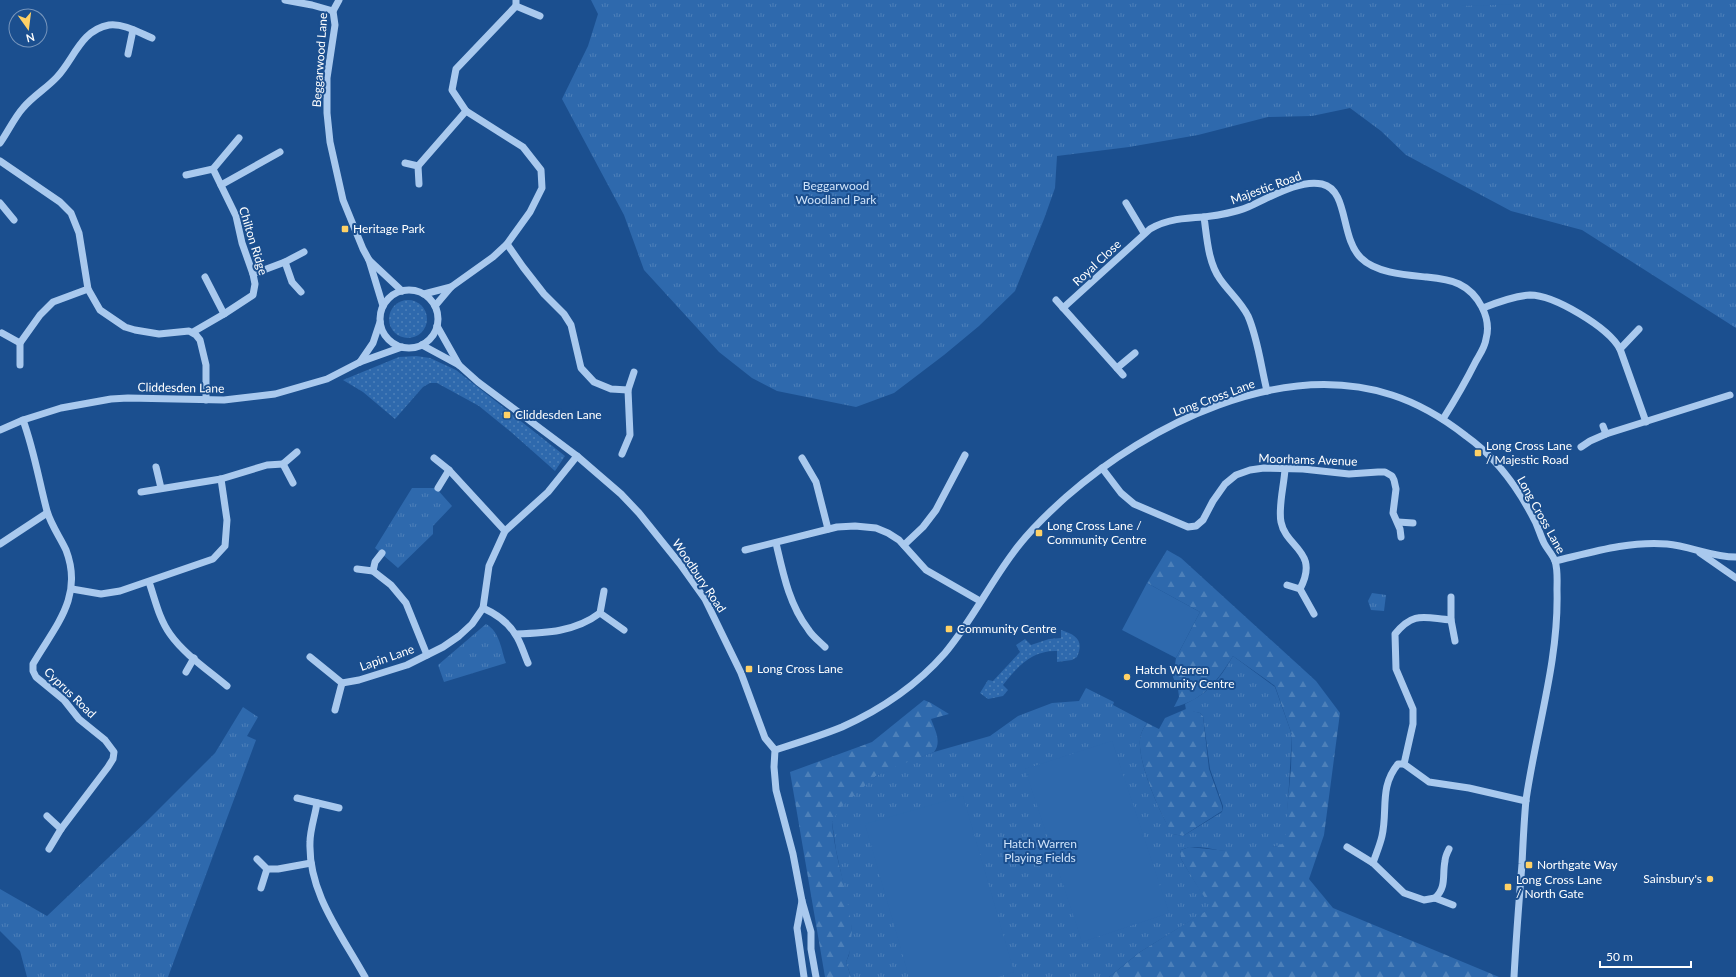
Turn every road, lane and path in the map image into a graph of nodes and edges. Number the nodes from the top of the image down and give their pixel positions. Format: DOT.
graph roads {
  1 [pos="285,0"];
  2 [pos="339,0"];
  3 [pos="516,3"];
  4 [pos="333,11"];
  5 [pos="540,16"];
  6 [pos="133,30"];
  7 [pos="152,38"];
  8 [pos="128,54"];
  9 [pos="466,111"];
  10 [pos="239,138"];
  11 [pos="0,143"];
  12 [pos="280,152"];
  13 [pos="0,161"];
  14 [pos="405,163"];
  15 [pos="418,166"];
  16 [pos="213,168"];
  17 [pos="186,175"];
  18 [pos="419,184"];
  19 [pos="221,185"];
  20 [pos="0,203"];
  21 [pos="1126,203"];
  22 [pos="1204,217"];
  23 [pos="14,220"];
  24 [pos="1144,233"];
  25 [pos="507,244"];
  26 [pos="304,252"];
  27 [pos="369,260"];
  28 [pos="285,262"];
  29 [pos="253,274"];
  30 [pos="205,277"];
  31 [pos="451,287"];
  32 [pos="88,289"];
  33 [pos="402,291"];
  34 [pos="301,292"];
  35 [pos="424,294"];
  36 [pos="1056,300"];
  37 [pos="383,306"];
  38 [pos="435,306"];
  39 [pos="1063,308"];
  40 [pos="1482,308"];
  41 [pos="224,314"];
  42 [pos="380,322"];
  43 [pos="437,326"];
  44 [pos="1639,329"];
  45 [pos="193,332"];
  46 [pos="2,333"];
  47 [pos="20,343"];
  48 [pos="422,345"];
  49 [pos="402,347"];
  50 [pos="1620,348"];
  51 [pos="1135,353"];
  52 [pos="360,362"];
  53 [pos="20,365"];
  54 [pos="459,365"];
  55 [pos="1117,368"];
  56 [pos="634,372"];
  57 [pos="1123,376"];
  58 [pos="628,390"];
  59 [pos="1267,391"];
  60 [pos="1730,395"];
  61 [pos="206,400"];
  62 [pos="1443,419"];
  63 [pos="23,420"];
  64 [pos="1646,422"];
  65 [pos="1603,426"];
  66 [pos="0,430"];
  67 [pos="1606,434"];
  68 [pos="1581,447"];
  69 [pos="297,452"];
  70 [pos="622,454"];
  71 [pos="964,455"];
  72 [pos="577,456"];
  73 [pos="434,458"];
  74 [pos="802,458"];
  75 [pos="283,464"];
  76 [pos="156,467"];
  77 [pos="1102,468"];
  78 [pos="1284,469"];
  79 [pos="449,470"];
  80 [pos="221,479"];
  81 [pos="293,483"];
  82 [pos="161,488"];
  83 [pos="438,488"];
  84 [pos="142,492"];
  85 [pos="47,513"];
  86 [pos="1398,522"];
  87 [pos="1413,523"];
  88 [pos="828,529"];
  89 [pos="505,531"];
  90 [pos="1401,537"];
  91 [pos="776,543"];
  92 [pos="0,544"];
  93 [pos="904,545"];
  94 [pos="745,550"];
  95 [pos="1698,552"];
  96 [pos="382,553"];
  97 [pos="1736,557"];
  98 [pos="1555,561"];
  99 [pos="357,569"];
  100 [pos="373,571"];
  101 [pos="1736,578"];
  102 [pos="149,582"];
  103 [pos="1287,585"];
  104 [pos="72,589"];
  105 [pos="1300,589"];
  106 [pos="604,592"];
  107 [pos="1451,597"];
  108 [pos="980,601"];
  109 [pos="484,608"];
  110 [pos="600,613"];
  111 [pos="1314,614"];
  112 [pos="1451,620"];
  113 [pos="624,630"];
  114 [pos="516,634"];
  115 [pos="1455,641"];
  116 [pos="825,647"];
  117 [pos="427,655"];
  118 [pos="310,657"];
  119 [pos="194,658"];
  120 [pos="528,663"];
  121 [pos="186,672"];
  122 [pos="342,683"];
  123 [pos="227,686"];
  124 [pos="335,710"];
  125 [pos="775,750"];
  126 [pos="1404,764"];
  127 [pos="297,798"];
  128 [pos="1526,801"];
  129 [pos="317,803"];
  130 [pos="339,808"];
  131 [pos="47,816"];
  132 [pos="61,829"];
  133 [pos="1347,847"];
  134 [pos="49,849"];
  135 [pos="1449,849"];
  136 [pos="257,859"];
  137 [pos="311,863"];
  138 [pos="1373,863"];
  139 [pos="267,868"];
  140 [pos="261,888"];
  141 [pos="1435,898"];
  142 [pos="802,901"];
  143 [pos="1453,905"];
  144 [pos="365,977"];
  145 [pos="804,977"];
  146 [pos="816,977"];
  147 [pos="1514,977"];
  1 -- 4 [label="street"];
  2 -- 4 [label="street, Beggarwood Lane"];
  3 -- 5 [label="street"];
  3 -- 9 [label="street"];
  4 -- 27 [label="street, Beggarwood Lane"];
  6 -- 7 [label="street"];
  6 -- 8 [label="street"];
  6 -- 11 [label="street"];
  9 -- 15 [label="street"];
  9 -- 25 [label="street"];
  10 -- 16 [label="street"];
  12 -- 19 [label="street"];
  13 -- 32 [label="street"];
  14 -- 15 [label="street"];
  15 -- 18 [label="street"];
  16 -- 17 [label="street"];
  16 -- 19 [label="street, Chilton Ridge"];
  19 -- 29 [label="street, Chilton Ridge"];
  20 -- 23 [label="street"];
  21 -- 24 [label="street"];
  22 -- 24 [label="street, Royal Close"];
  22 -- 40 [label="street, Majestic Road"];
  22 -- 59 [label="street"];
  24 -- 39 [label="street, Royal Close"];
  25 -- 31 [label="street"];
  25 -- 58 [label="street"];
  26 -- 28 [label="street"];
  27 -- 33 [label="street, Beggarwood Lane"];
  27 -- 37 [label="street, Beggarwood Lane"];
  28 -- 29 [label="street"];
  28 -- 34 [label="street"];
  29 -- 41 [label="street, Chilton Ridge"];
  30 -- 41 [label="street"];
  31 -- 35 [label="street"];
  31 -- 38 [label="street"];
  32 -- 45 [label="street"];
  32 -- 47 [label="street"];
  33 -- 35 [label="street"];
  33 -- 37 [label="street"];
  35 -- 38 [label="street"];
  36 -- 39 [label="street"];
  37 -- 42 [label="street"];
  38 -- 43 [label="street"];
  39 -- 55 [label="street"];
  40 -- 50 [label="street"];
  40 -- 62 [label="street, Majestic Road"];
  41 -- 45 [label="street, Chilton Ridge"];
  42 -- 49 [label="street"];
  42 -- 52 [label="street, Cliddesden Lane"];
  43 -- 48 [label="street"];
  43 -- 54 [label="street, Woodbury Road"];
  44 -- 50 [label="street"];
  45 -- 61 [label="street"];
  46 -- 47 [label="street"];
  47 -- 53 [label="street"];
  48 -- 49 [label="street"];
  48 -- 54 [label="street, Woodbury Road"];
  49 -- 52 [label="street, Cliddesden Lane"];
  50 -- 64 [label="street"];
  51 -- 55 [label="street"];
  52 -- 61 [label="street, Cliddesden Lane"];
  54 -- 72 [label="street, Woodbury Road"];
  55 -- 57 [label="street"];
  56 -- 58 [label="street"];
  58 -- 70 [label="street"];
  59 -- 62 [label="street, Long Cross Lane"];
  59 -- 77 [label="street, Long Cross Lane"];
  60 -- 64 [label="street"];
  61 -- 63 [label="street, Cliddesden Lane"];
  62 -- 98 [label="street, Long Cross Lane"];
  63 -- 66 [label="street, Cliddesden Lane"];
  63 -- 85 [label="street, Cyprus Road"];
  64 -- 67 [label="street"];
  65 -- 67 [label="street"];
  67 -- 68 [label="street"];
  69 -- 75 [label="street"];
  71 -- 93 [label="street"];
  72 -- 89 [label="street"];
  72 -- 125 [label="street, Woodbury Road"];
  73 -- 79 [label="street"];
  74 -- 88 [label="street"];
  75 -- 80 [label="street"];
  75 -- 81 [label="street"];
  76 -- 82 [label="street"];
  77 -- 78 [label="street, Moorhams Avenue"];
  77 -- 108 [label="street, Long Cross Lane"];
  78 -- 86 [label="street, Moorhams Avenue"];
  78 -- 105 [label="street"];
  79 -- 83 [label="street"];
  79 -- 89 [label="street"];
  80 -- 82 [label="street"];
  80 -- 102 [label="street"];
  82 -- 84 [label="street"];
  85 -- 92 [label="street"];
  85 -- 104 [label="street, Cyprus Road"];
  86 -- 87 [label="street"];
  86 -- 90 [label="street, Moorhams Avenue"];
  88 -- 91 [label="street"];
  88 -- 93 [label="street"];
  89 -- 109 [label="street"];
  91 -- 94 [label="street"];
  91 -- 116 [label="street"];
  93 -- 108 [label="street"];
  95 -- 97 [label="street"];
  95 -- 98 [label="street"];
  95 -- 101 [label="street"];
  96 -- 100 [label="street"];
  98 -- 128 [label="street, Long Cross Lane"];
  99 -- 100 [label="street"];
  100 -- 117 [label="street"];
  102 -- 104 [label="street"];
  102 -- 119 [label="street"];
  103 -- 105 [label="street"];
  104 -- 132 [label="street, Cyprus Road"];
  105 -- 111 [label="street"];
  106 -- 110 [label="street"];
  107 -- 112 [label="street"];
  108 -- 125 [label="street, Long Cross Lane"];
  109 -- 114 [label="street"];
  109 -- 117 [label="street, Lapin Lane"];
  110 -- 113 [label="street"];
  110 -- 114 [label="street"];
  112 -- 115 [label="street"];
  112 -- 126 [label="street"];
  114 -- 120 [label="street"];
  117 -- 122 [label="street, Lapin Lane"];
  118 -- 122 [label="street"];
  119 -- 121 [label="street"];
  119 -- 123 [label="street"];
  122 -- 124 [label="street"];
  125 -- 142 [label="street"];
  126 -- 128 [label="street"];
  126 -- 138 [label="street"];
  127 -- 129 [label="street"];
  128 -- 147 [label="street, Long Cross Lane"];
  129 -- 130 [label="street"];
  129 -- 137 [label="street"];
  131 -- 132 [label="street"];
  132 -- 134 [label="street, Cyprus Road"];
  133 -- 138 [label="street"];
  135 -- 141 [label="street"];
  136 -- 139 [label="street"];
  137 -- 139 [label="street"];
  137 -- 144 [label="street"];
  138 -- 141 [label="street"];
  139 -- 140 [label="street"];
  141 -- 143 [label="street"];
  142 -- 145 [label="street"];
  142 -- 146 [label="street"];
}
